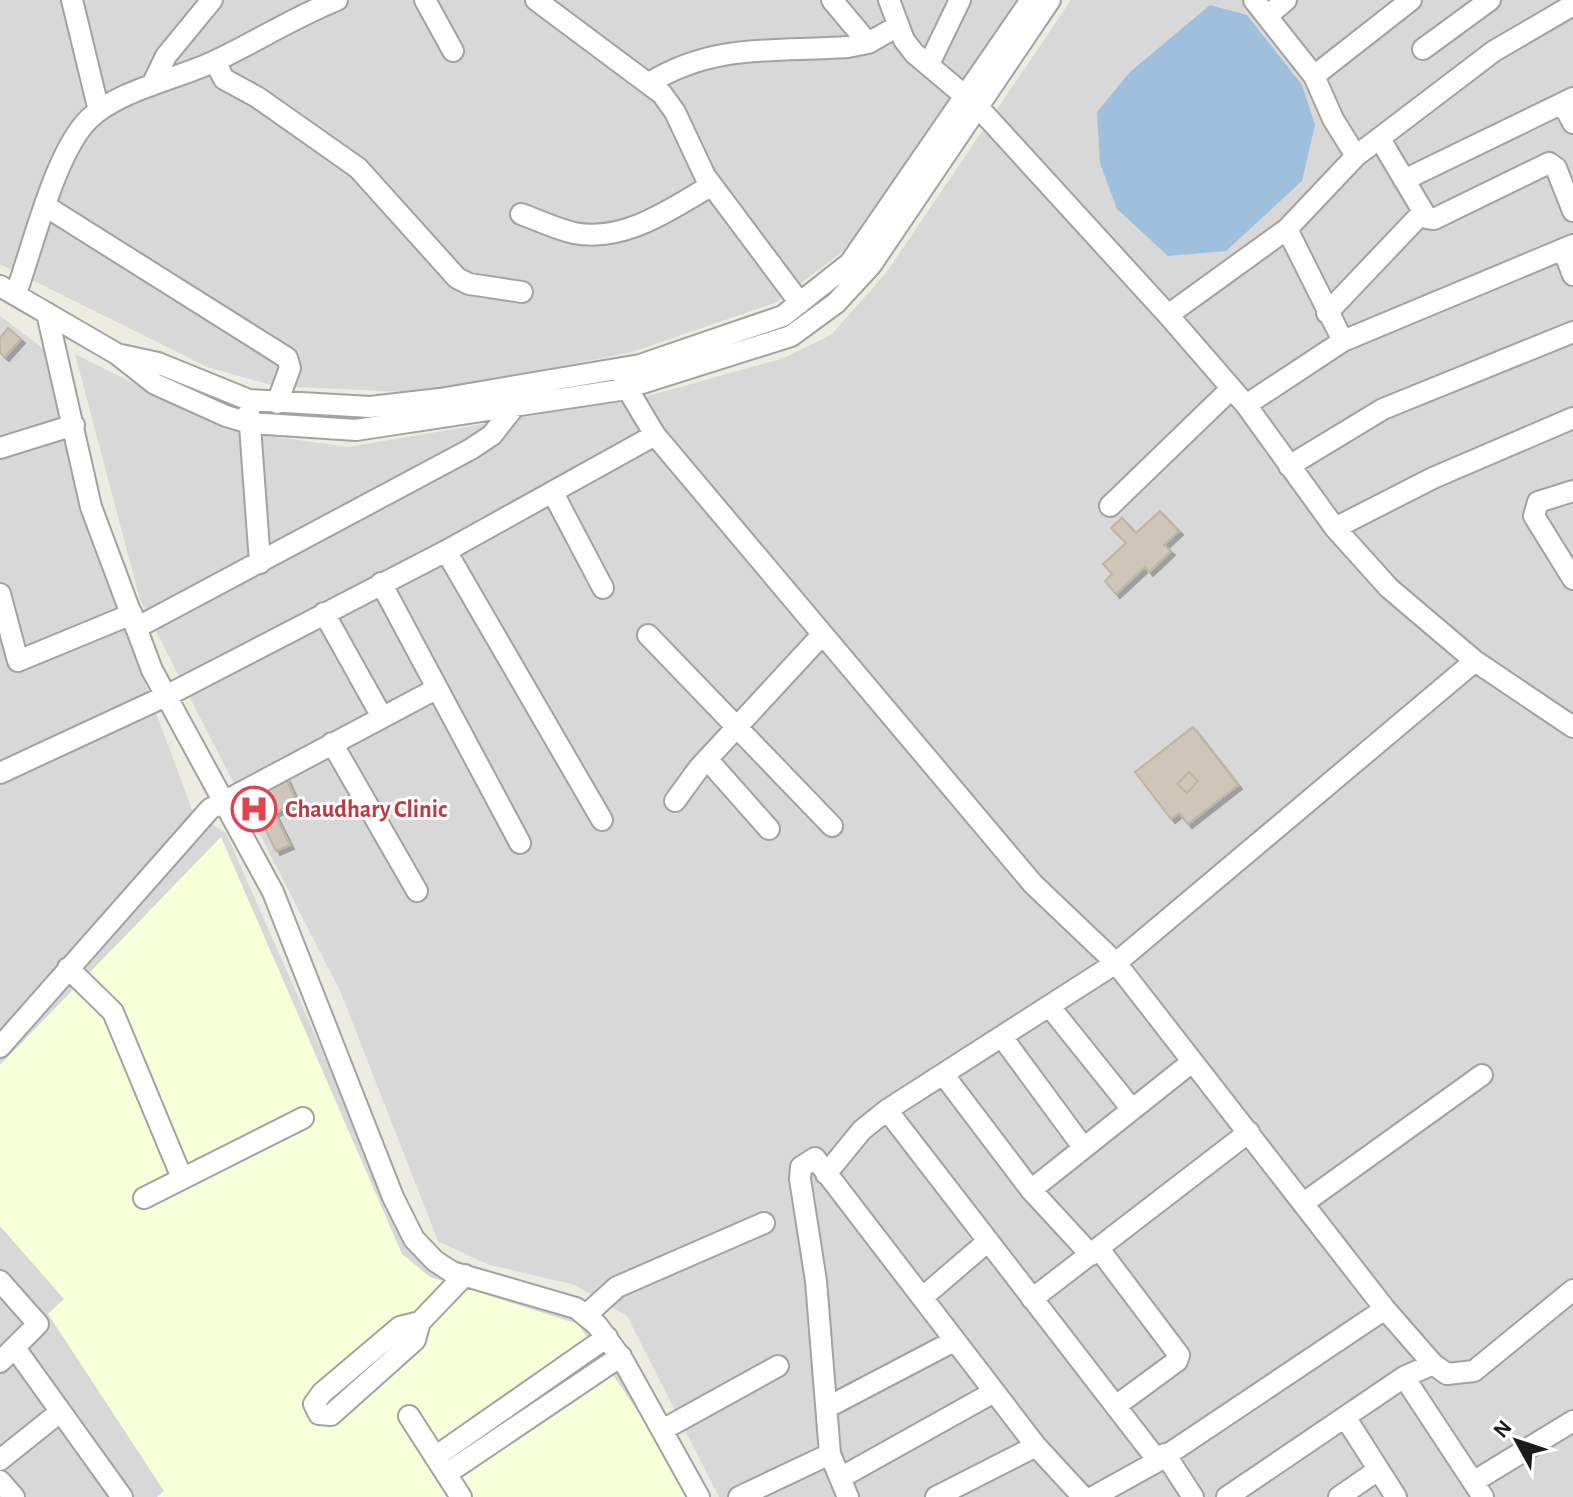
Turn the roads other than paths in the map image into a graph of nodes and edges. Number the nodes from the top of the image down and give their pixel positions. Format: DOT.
graph roads {
  1 [pos="72,0"];
  2 [pos="212,0"];
  3 [pos="425,0"];
  4 [pos="536,0"];
  5 [pos="832,0"];
  6 [pos="889,0"];
  7 [pos="960,0"];
  8 [pos="1031,0"];
  9 [pos="1050,0"];
  10 [pos="1286,0"];
  11 [pos="1411,0"];
  12 [pos="1490,0"];
  13 [pos="332,1"];
  14 [pos="1573,5"];
  15 [pos="1261,8"];
  16 [pos="898,26"];
  17 [pos="868,43"];
  18 [pos="1423,49"];
  19 [pos="453,51"];
  20 [pos="215,62"];
  21 [pos="929,64"];
  22 [pos="1314,76"];
  23 [pos="651,82"];
  24 [pos="152,85"];
  25 [pos="971,101"];
  26 [pos="1568,101"];
  27 [pos="99,111"];
  28 [pos="1573,123"];
  29 [pos="1380,139"];
  30 [pos="1356,156"];
  31 [pos="1404,180"];
  32 [pos="712,185"];
  33 [pos="1570,197"];
  34 [pos="47,207"];
  35 [pos="1422,213"];
  36 [pos="521,214"];
  37 [pos="1287,229"];
  38 [pos="1568,247"];
  39 [pos="1573,275"];
  40 [pos="8,290"];
  41 [pos="522,292"];
  42 [pos="800,303"];
  43 [pos="47,313"];
  44 [pos="1327,313"];
  45 [pos="1168,315"];
  46 [pos="1573,332"];
  47 [pos="1343,341"];
  48 [pos="117,354"];
  49 [pos="624,378"];
  50 [pos="1231,389"];
  51 [pos="249,400"];
  52 [pos="277,403"];
  53 [pos="1246,405"];
  54 [pos="514,407"];
  55 [pos="1573,418"];
  56 [pos="249,423"];
  57 [pos="74,425"];
  58 [pos="655,435"];
  59 [pos="0,448"];
  60 [pos="1289,466"];
  61 [pos="1573,491"];
  62 [pos="553,493"];
  63 [pos="1110,506"];
  64 [pos="1335,528"];
  65 [pos="446,551"];
  66 [pos="260,563"];
  67 [pos="1573,579"];
  68 [pos="381,583"];
  69 [pos="603,588"];
  70 [pos="0,594"];
  71 [pos="324,613"];
  72 [pos="134,621"];
  73 [pos="648,635"];
  74 [pos="821,636"];
  75 [pos="1475,661"];
  76 [pos="9,664"];
  77 [pos="436,689"];
  78 [pos="168,695"];
  79 [pos="382,717"];
  80 [pos="1573,727"];
  81 [pos="738,728"];
  82 [pos="332,743"];
  83 [pos="707,759"];
  84 [pos="0,773"];
  85 [pos="223,799"];
  86 [pos="675,801"];
  87 [pos="602,820"];
  88 [pos="832,826"];
  89 [pos="769,829"];
  90 [pos="520,843"];
  91 [pos="417,891"];
  92 [pos="1116,963"];
  93 [pos="68,968"];
  94 [pos="1050,1007"];
  95 [pos="1002,1037"];
  96 [pos="0,1047"];
  97 [pos="1192,1062"];
  98 [pos="943,1074"];
  99 [pos="1482,1075"];
  100 [pos="1131,1108"];
  101 [pos="887,1110"];
  102 [pos="303,1118"];
  103 [pos="1249,1132"];
  104 [pos="1083,1147"];
  105 [pos="826,1174"];
  106 [pos="182,1178"];
  107 [pos="1031,1190"];
  108 [pos="144,1198"];
  109 [pos="1305,1202"];
  110 [pos="764,1223"];
  111 [pos="987,1242"];
  112 [pos="1095,1252"];
  113 [pos="465,1275"];
  114 [pos="0,1281"];
  115 [pos="1573,1290"];
  116 [pos="923,1297"];
  117 [pos="1032,1299"];
  118 [pos="1385,1309"];
  119 [pos="586,1315"];
  120 [pos="420,1322"];
  121 [pos="607,1337"];
  122 [pos="954,1341"];
  123 [pos="7,1355"];
  124 [pos="621,1356"];
  125 [pos="1433,1364"];
  126 [pos="778,1366"];
  127 [pos="1404,1377"];
  128 [pos="994,1392"];
  129 [pos="1117,1405"];
  130 [pos="828,1407"];
  131 [pos="60,1412"];
  132 [pos="409,1416"];
  133 [pos="1345,1417"];
  134 [pos="1573,1421"];
  135 [pos="664,1429"];
  136 [pos="1036,1446"];
  137 [pos="830,1454"];
  138 [pos="1162,1458"];
  139 [pos="0,1460"];
  140 [pos="441,1465"];
  141 [pos="1378,1470"];
  142 [pos="0,1481"];
  143 [pos="844,1488"];
  144 [pos="1478,1490"];
  145 [pos="14,1497"];
  146 [pos="122,1497"];
  147 [pos="461,1497"];
  148 [pos="699,1497"];
  149 [pos="739,1497"];
  150 [pos="936,1497"];
  151 [pos="1083,1497"];
  152 [pos="1093,1497"];
  153 [pos="1193,1497"];
  154 [pos="1227,1497"];
  155 [pos="1339,1497"];
  156 [pos="1396,1497"];
  1 -- 27 [label="street"];
  2 -- 24 [label="street"];
  3 -- 19 [label="street"];
  4 -- 23 [label="street"];
  5 -- 17 [label="street"];
  6 -- 16 [label="street"];
  7 -- 21 [label="street"];
  8 -- 25 [label="street"];
  9 -- 25 [label="street"];
  10 -- 15 [label="street"];
  11 -- 22 [label="street"];
  12 -- 18 [label="street"];
  13 -- 20 [label="street"];
  14 -- 29 [label="street"];
  15 -- 22 [label="street"];
  16 -- 17 [label="street"];
  16 -- 21 [label="street"];
  17 -- 23 [label="street"];
  20 -- 24 [label="street"];
  20 -- 41 [label="street"];
  21 -- 25 [label="street"];
  22 -- 30 [label="street"];
  23 -- 32 [label="street"];
  24 -- 27 [label="street"];
  25 -- 42 [label="street"];
  25 -- 45 [label="street"];
  25 -- 49 [label="street"];
  26 -- 28 [label="street"];
  26 -- 31 [label="street"];
  27 -- 34 [label="street"];
  29 -- 30 [label="street"];
  29 -- 31 [label="street"];
  30 -- 37 [label="street"];
  31 -- 35 [label="street"];
  32 -- 36 [label="street"];
  32 -- 42 [label="street"];
  33 -- 35 [label="street"];
  34 -- 40 [label="street"];
  34 -- 52 [label="street"];
  35 -- 44 [label="street"];
  37 -- 44 [label="street"];
  37 -- 45 [label="street"];
  38 -- 39 [label="street"];
  38 -- 47 [label="street"];
  40 -- 43 [label="street"];
  42 -- 49 [label="street"];
  43 -- 48 [label="street"];
  43 -- 57 [label="street"];
  44 -- 47 [label="street"];
  45 -- 50 [label="street"];
  46 -- 60 [label="street"];
  47 -- 53 [label="street"];
  48 -- 51 [label="street"];
  48 -- 56 [label="street"];
  49 -- 52 [label="street"];
  49 -- 54 [label="street"];
  49 -- 58 [label="street"];
  50 -- 53 [label="street"];
  50 -- 63 [label="street"];
  51 -- 52 [label="street"];
  51 -- 56 [label="street"];
  53 -- 60 [label="street"];
  54 -- 56 [label="street"];
  54 -- 66 [label="street"];
  55 -- 64 [label="street"];
  56 -- 66 [label="street"];
  57 -- 59 [label="street"];
  57 -- 72 [label="street"];
  58 -- 62 [label="street"];
  58 -- 74 [label="street"];
  60 -- 64 [label="street"];
  61 -- 67 [label="street"];
  62 -- 65 [label="street"];
  62 -- 69 [label="street"];
  64 -- 75 [label="street"];
  65 -- 68 [label="street"];
  65 -- 87 [label="street"];
  66 -- 72 [label="street"];
  68 -- 71 [label="street"];
  68 -- 77 [label="street"];
  70 -- 76 [label="street"];
  71 -- 78 [label="street"];
  71 -- 79 [label="street"];
  72 -- 76 [label="street"];
  72 -- 78 [label="street"];
  73 -- 81 [label="street"];
  74 -- 81 [label="street"];
  74 -- 92 [label="street"];
  75 -- 80 [label="street"];
  75 -- 92 [label="street"];
  77 -- 79 [label="street"];
  77 -- 90 [label="street"];
  78 -- 84 [label="street"];
  78 -- 85 [label="street"];
  79 -- 82 [label="street"];
  81 -- 83 [label="street"];
  81 -- 88 [label="street"];
  82 -- 85 [label="street"];
  82 -- 91 [label="street"];
  83 -- 86 [label="street"];
  83 -- 89 [label="street"];
  85 -- 93 [label="street"];
  85 -- 113 [label="street"];
  92 -- 94 [label="street"];
  92 -- 97 [label="street"];
  93 -- 96 [label="street"];
  93 -- 106 [label="street"];
  94 -- 95 [label="street"];
  94 -- 100 [label="street"];
  95 -- 98 [label="street"];
  95 -- 104 [label="street"];
  97 -- 100 [label="street"];
  97 -- 103 [label="street"];
  98 -- 101 [label="street"];
  98 -- 107 [label="street"];
  99 -- 109 [label="street"];
  100 -- 104 [label="street"];
  101 -- 105 [label="street"];
  101 -- 111 [label="street"];
  102 -- 106 [label="street"];
  103 -- 109 [label="street"];
  103 -- 112 [label="street"];
  104 -- 107 [label="street"];
  105 -- 116 [label="street"];
  105 -- 130 [label="street"];
  106 -- 108 [label="street"];
  107 -- 112 [label="street"];
  109 -- 118 [label="street"];
  110 -- 119 [label="street"];
  111 -- 116 [label="street"];
  111 -- 117 [label="street"];
  112 -- 117 [label="street"];
  112 -- 129 [label="street"];
  113 -- 119 [label="street"];
  113 -- 120 [label="street"];
  114 -- 123 [label="street"];
  115 -- 125 [label="street"];
  116 -- 122 [label="street"];
  117 -- 129 [label="street"];
  118 -- 125 [label="street"];
  118 -- 138 [label="street"];
  119 -- 121 [label="street"];
  120 -- 120 [label="street"];
  121 -- 124 [label="street"];
  121 -- 140 [label="street"];
  122 -- 128 [label="street"];
  122 -- 130 [label="street"];
  123 -- 131 [label="street"];
  124 -- 135 [label="street"];
  124 -- 140 [label="street"];
  125 -- 127 [label="street"];
  126 -- 135 [label="street"];
  127 -- 133 [label="street"];
  127 -- 144 [label="street"];
  128 -- 136 [label="street"];
  128 -- 143 [label="street"];
  129 -- 138 [label="street"];
  130 -- 137 [label="street"];
  131 -- 139 [label="street"];
  131 -- 146 [label="street"];
  132 -- 140 [label="street"];
  133 -- 141 [label="street"];
  133 -- 154 [label="street"];
  134 -- 144 [label="street"];
  135 -- 148 [label="street"];
  136 -- 150 [label="street"];
  136 -- 151 [label="street"];
  137 -- 143 [label="street"];
  137 -- 149 [label="street"];
  138 -- 152 [label="street"];
  138 -- 153 [label="street"];
  140 -- 147 [label="street"];
  141 -- 155 [label="street"];
  141 -- 156 [label="street"];
  142 -- 145 [label="street"];
}
